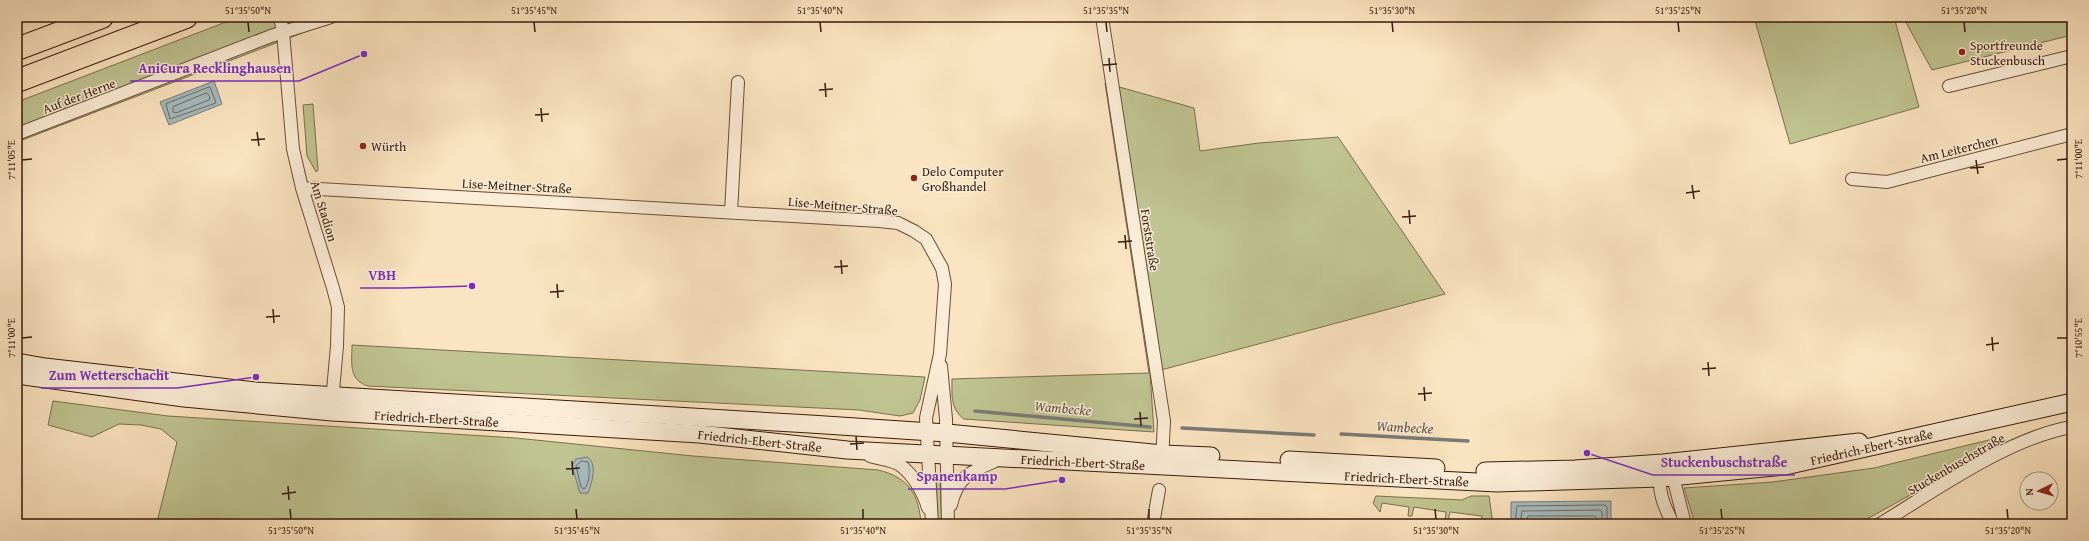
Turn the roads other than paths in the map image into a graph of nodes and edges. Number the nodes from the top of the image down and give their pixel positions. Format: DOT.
graph roads {
  1 [pos="102,17"];
  2 [pos="186,17"];
  3 [pos="280,17"];
  4 [pos="331,17"];
  5 [pos="1102,17"];
  6 [pos="283,32"];
  7 [pos="17,49"];
  8 [pos="2072,56"];
  9 [pos="17,81"];
  10 [pos="738,82"];
  11 [pos="1949,86"];
  12 [pos="17,134"];
  13 [pos="2072,134"];
  14 [pos="1852,179"];
  15 [pos="302,188"];
  16 [pos="731,212"];
  17 [pos="940,354"];
  18 [pos="17,362"];
  19 [pos="17,376"];
  20 [pos="2072,395"];
  21 [pos="2072,402"];
  22 [pos="332,404"];
  23 [pos="2072,427"];
  24 [pos="926,432"];
  25 [pos="947,433"];
  26 [pos="847,450"];
  27 [pos="928,455"];
  28 [pos="947,456"];
  29 [pos="1005,457"];
  30 [pos="1162,460"];
  31 [pos="1665,473"];
  32 [pos="1159,490"];
  33 [pos="948,521"];
  34 [pos="932,524"];
  35 [pos="1153,524"];
  36 [pos="1673,524"];
  37 [pos="1685,524"];
  38 [pos="1880,524"];
  1 -- 7 [label="highway"];
  2 -- 9 [label="highway"];
  3 -- 6 [label="street, Am Stadion"];
  4 -- 6 [label="street, Auf der Herne"];
  5 -- 30 [label="street, Forststraße"];
  6 -- 12 [label="street, Auf der Herne"];
  6 -- 15 [label="street, Am Stadion"];
  8 -- 11 [label="street"];
  10 -- 16 [label="street"];
  13 -- 14 [label="street, Am Leiterchen"];
  15 -- 16 [label="street, Lise-Meitner-Straße"];
  15 -- 22 [label="street, Am Stadion"];
  16 -- 17 [label="street, Lise-Meitner-Straße"];
  17 -- 24 [label="street, Lise-Meitner-Straße"];
  17 -- 25 [label="street, Lise-Meitner-Straße"];
  18 -- 22 [label="main road, Friedrich-Ebert-Straße"];
  19 -- 22 [label="main road, Friedrich-Ebert-Straße"];
  20 -- 31 [label="main road, Friedrich-Ebert-Straße"];
  21 -- 31 [label="main road, Friedrich-Ebert-Straße"];
  22 -- 24 [label="main road, Friedrich-Ebert-Straße"];
  22 -- 26 [label="main road, Friedrich-Ebert-Straße"];
  23 -- 38 [label="street, Stuckenbuschstraße"];
  24 -- 25 [label="main road, Friedrich-Ebert-Straße"];
  24 -- 27 [label="street, Lise-Meitner-Straße"];
  25 -- 28 [label="street, Lise-Meitner-Straße"];
  25 -- 30 [label="main road, Friedrich-Ebert-Straße"];
  26 -- 27 [label="main road, Friedrich-Ebert-Straße"];
  26 -- 34 [label="street"];
  27 -- 28 [label="main road, Friedrich-Ebert-Straße"];
  27 -- 34 [label="street, Lise-Meitner-Straße"];
  28 -- 29 [label="main road, Friedrich-Ebert-Straße"];
  28 -- 33 [label="street, Lise-Meitner-Straße"];
  29 -- 30 [label="main road, Friedrich-Ebert-Straße"];
  29 -- 33 [label="street"];
  30 -- 31 [label="main road, Friedrich-Ebert-Straße"];
  31 -- 36 [label="street"];
  31 -- 37 [label="street"];
  32 -- 35 [label="street"];
}
